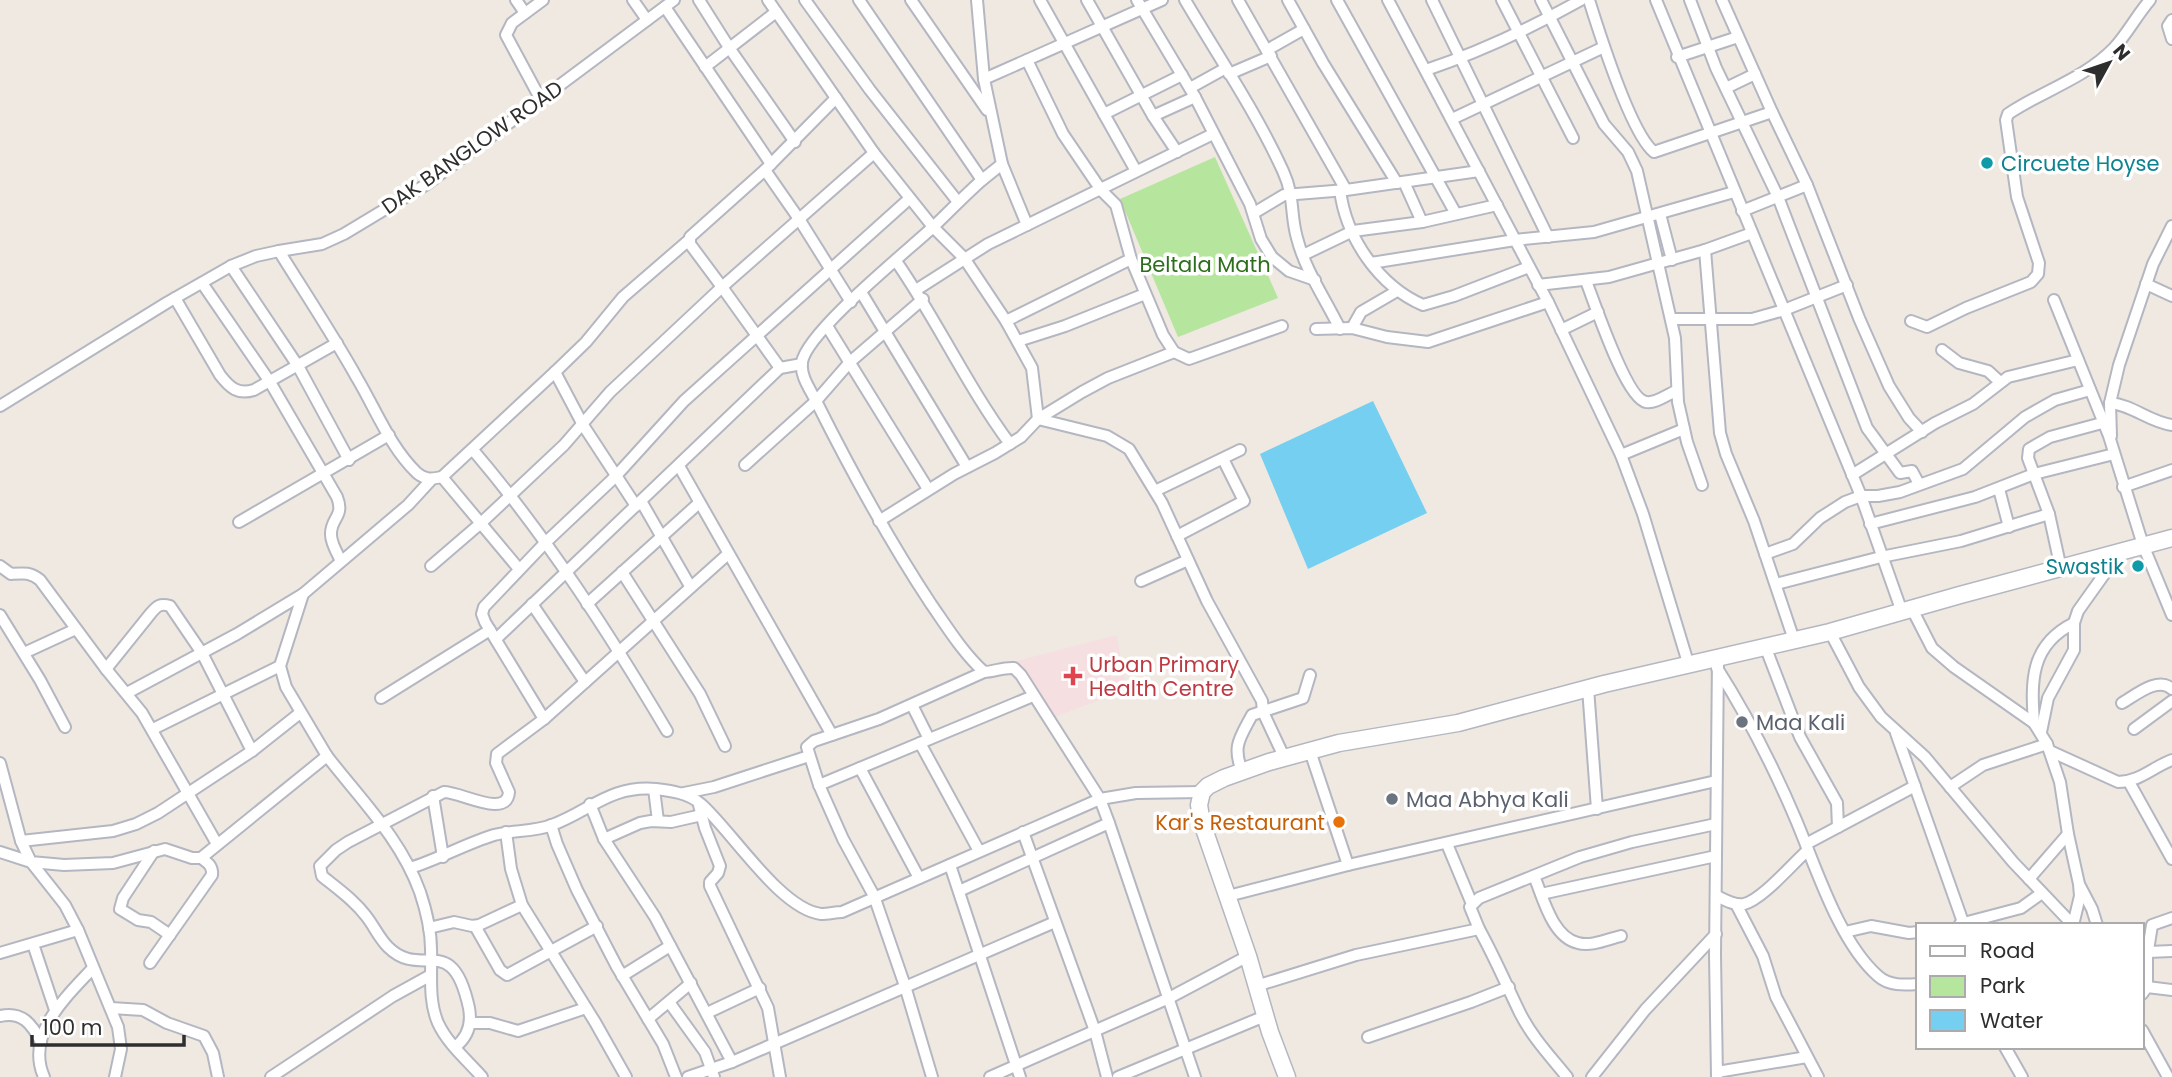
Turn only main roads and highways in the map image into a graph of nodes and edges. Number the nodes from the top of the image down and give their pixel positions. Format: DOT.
graph roads {
  1 [pos="2172,538"];
  2 [pos="1287,1077"];
  1 -- 2 [label="main road"];
}
